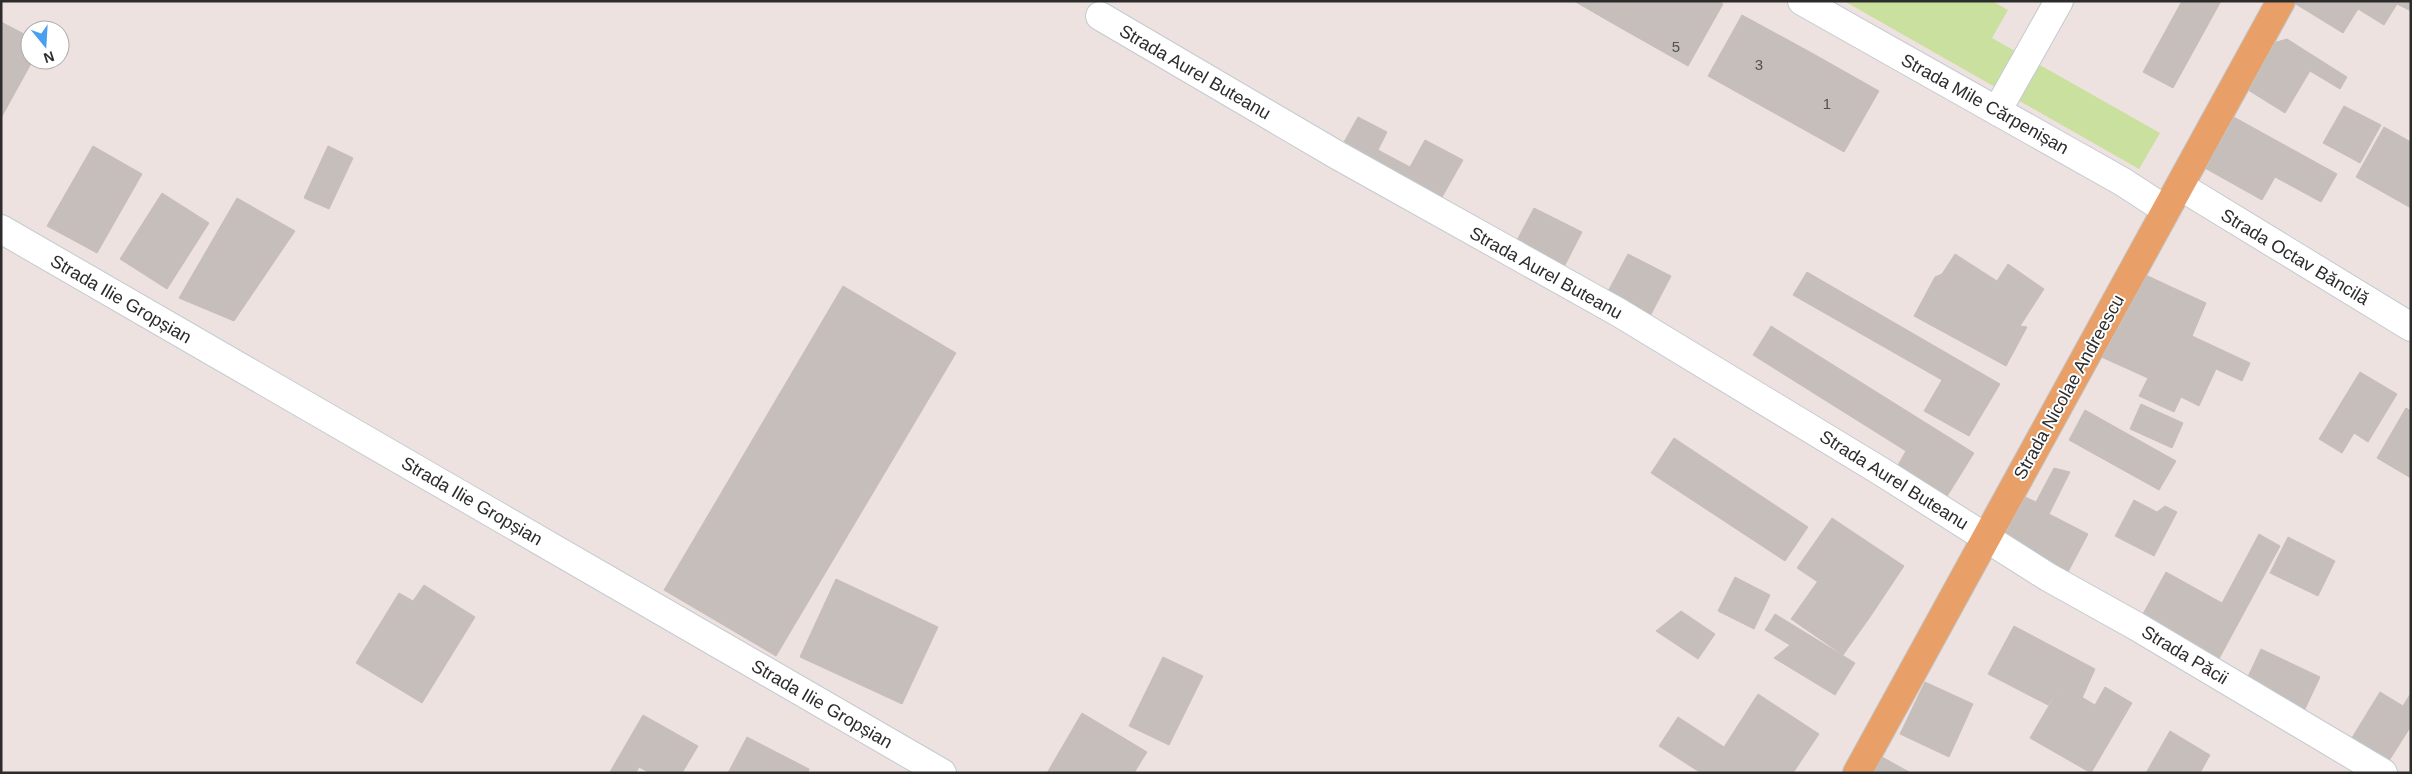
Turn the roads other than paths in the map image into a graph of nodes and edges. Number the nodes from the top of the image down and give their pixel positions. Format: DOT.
graph roads {
  1 [pos="1802,1"];
  2 [pos="2059,1"];
  3 [pos="2281,1"];
  4 [pos="1100,16"];
  5 [pos="1997,110"];
  6 [pos="2180,186"];
  7 [pos="2166,210"];
  8 [pos="1,229"];
  9 [pos="2411,327"];
  10 [pos="1987,538"];
  11 [pos="942,773"];
  12 [pos="1857,773"];
  13 [pos="2383,773"];
  1 -- 5 [label="street, Strada Mile Cărpenișan"];
  2 -- 5 [label="street"];
  3 -- 6 [label="main road, Strada Nicolae Andreescu"];
  4 -- 10 [label="street, Strada Aurel Buteanu"];
  5 -- 7 [label="street, Strada Mile Cărpenișan"];
  6 -- 7 [label="main road, Strada Nicolae Andreescu"];
  6 -- 9 [label="street, Strada Octav Băncilă"];
  7 -- 10 [label="main road, Strada Nicolae Andreescu"];
  8 -- 11 [label="street, Strada Ilie Gropșian"];
  10 -- 12 [label="main road, Strada Nicolae Andreescu"];
  10 -- 13 [label="street, Strada Păcii"];
}
